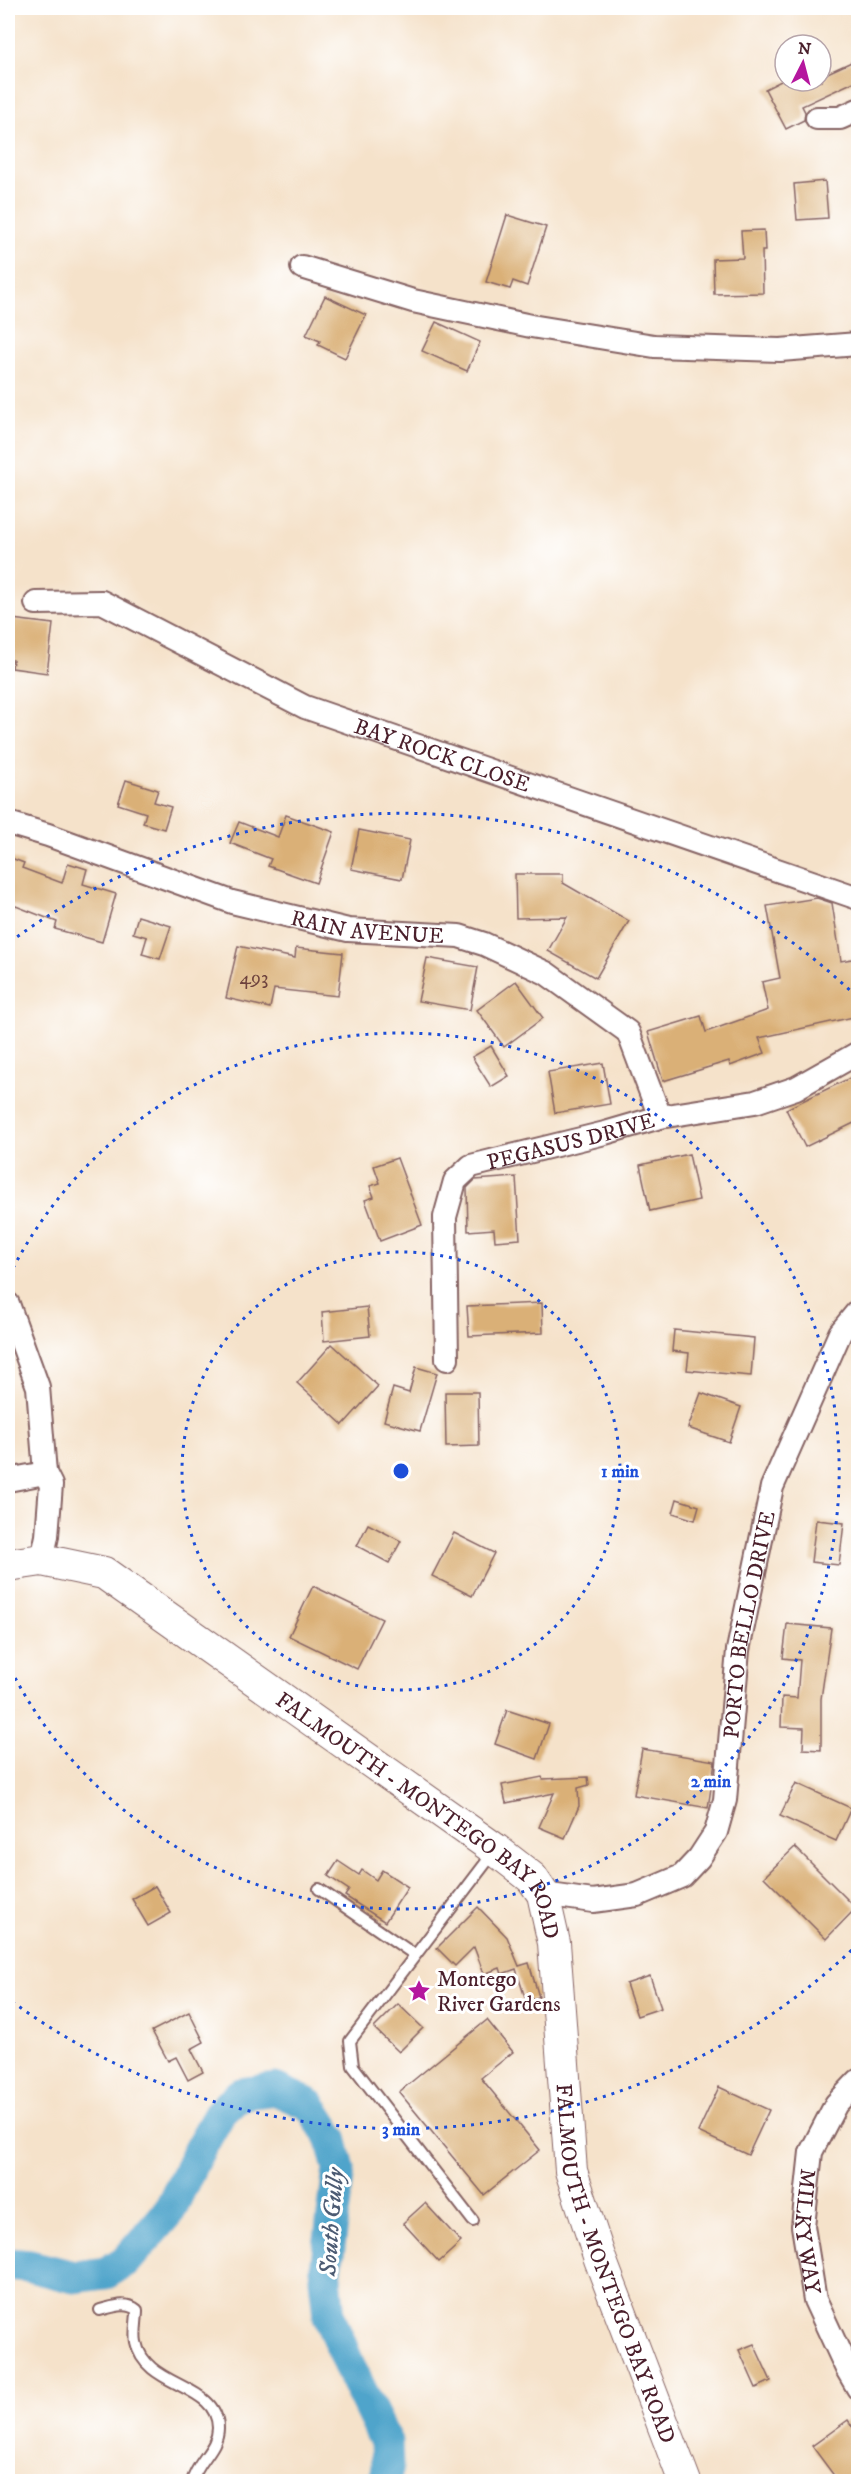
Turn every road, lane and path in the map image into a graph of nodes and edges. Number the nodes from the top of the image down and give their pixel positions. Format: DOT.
graph roads {
  1 [pos="858,110"];
  2 [pos="817,118"];
  3 [pos="302,267"];
  4 [pos="858,344"];
  5 [pos="36,603"];
  6 [pos="8,823"];
  7 [pos="858,898"];
  8 [pos="858,1053"];
  9 [pos="660,1117"];
  10 [pos="8,1304"];
  11 [pos="858,1311"];
  12 [pos="447,1359"];
  13 [pos="45,1473"];
  14 [pos="8,1480"];
  15 [pos="42,1560"];
  16 [pos="8,1565"];
  17 [pos="496,1850"];
  18 [pos="319,1888"];
  19 [pos="543,1894"];
  20 [pos="415,1955"];
  21 [pos="858,2081"];
  22 [pos="473,2221"];
  23 [pos="100,2310"];
  24 [pos="858,2388"];
  25 [pos="192,2481"];
  26 [pos="685,2481"];
  1 -- 2 [label="street"];
  3 -- 4 [label="street"];
  5 -- 7 [label="street, BAY ROCK CLOSE"];
  6 -- 9 [label="street, RAIN AVENUE"];
  8 -- 9 [label="street, PEGASUS DRIVE"];
  9 -- 12 [label="street, PEGASUS DRIVE"];
  10 -- 13 [label="street"];
  11 -- 19 [label="street, PORTO BELLO DRIVE"];
  13 -- 14 [label="street"];
  13 -- 15 [label="street"];
  15 -- 16 [label="main road, FALMOUTH - MONTEGO BAY ROAD"];
  15 -- 17 [label="main road, FALMOUTH - MONTEGO BAY ROAD"];
  17 -- 19 [label="main road, FALMOUTH - MONTEGO BAY ROAD"];
  17 -- 20 [label="lane"];
  18 -- 20 [label="lane"];
  19 -- 26 [label="main road, FALMOUTH - MONTEGO BAY ROAD"];
  20 -- 22 [label="lane"];
  21 -- 24 [label="street, MILKY WAY"];
  23 -- 25 [label="lane"];
}
